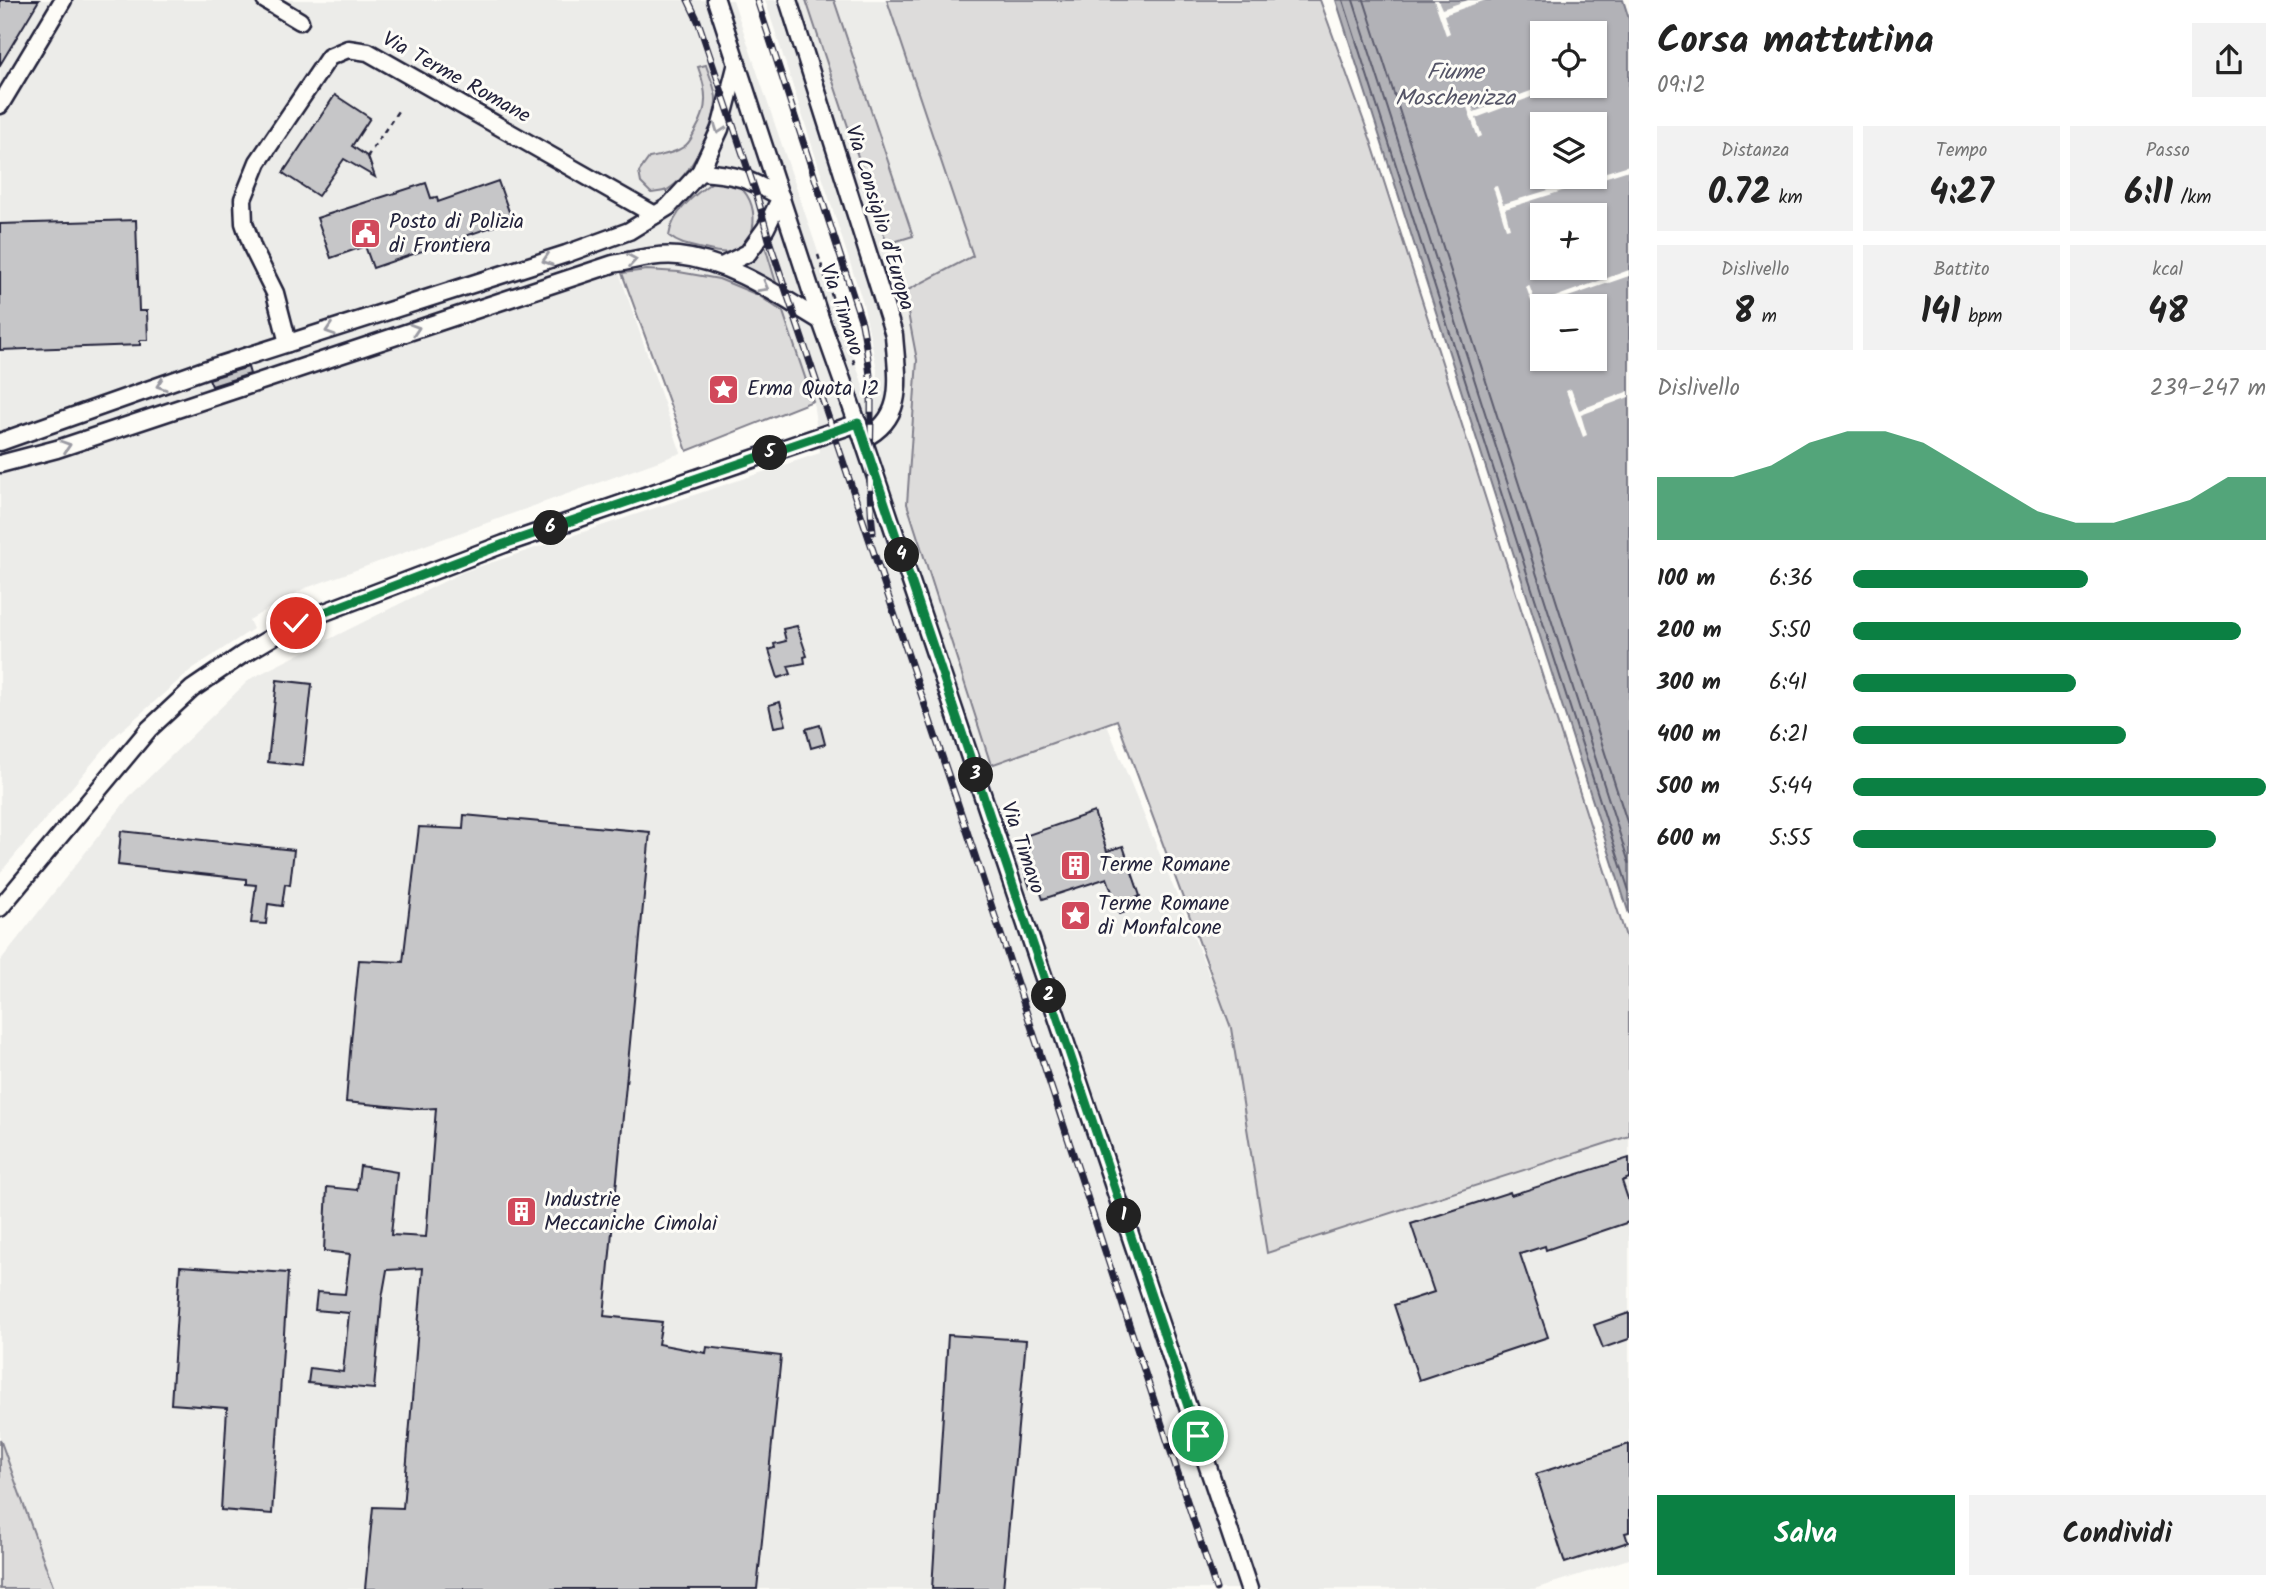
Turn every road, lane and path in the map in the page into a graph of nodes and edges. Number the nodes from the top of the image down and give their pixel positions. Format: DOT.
graph roads {
  1 [pos="63,0"];
  2 [pos="265,0"];
  3 [pos="716,0"];
  4 [pos="788,0"];
  5 [pos="300,21"];
  6 [pos="737,63"];
  7 [pos="0,105"];
  8 [pos="398,111"];
  9 [pos="367,156"];
  10 [pos="700,172"];
  11 [pos="780,197"];
  12 [pos="655,215"];
  13 [pos="722,265"];
  14 [pos="821,321"];
  15 [pos="288,343"];
  16 [pos="858,423"];
  17 [pos="863,439"];
  18 [pos="0,442"];
  19 [pos="0,464"];
  20 [pos="0,908"];
  21 [pos="1250,1589"];
  1 -- 7 [label="street"];
  2 -- 5 [label="street"];
  3 -- 6 [label="street, Via Timavo"];
  4 -- 17 [label="street, Via Consiglio d'Europa"];
  6 -- 10 [label="street, one-way"];
  6 -- 11 [label="street, Via Timavo"];
  8 -- 9 [label="path"];
  10 -- 11 [label="street"];
  10 -- 12 [label="street"];
  11 -- 13 [label="street"];
  11 -- 14 [label="street, Via Timavo"];
  12 -- 15 [label="street, one-way"];
  12 -- 15 [label="street, Via Terme Romane"];
  13 -- 14 [label="street, one-way"];
  19 -- 13 [label="street, one-way"];
  14 -- 16 [label="street, Via Timavo"];
  15 -- 18 [label="street, one-way"];
  16 -- 17 [label="street, Via Timavo"];
  16 -- 20 [label="street"];
  17 -- 21 [label="street, Via Timavo"];
}
